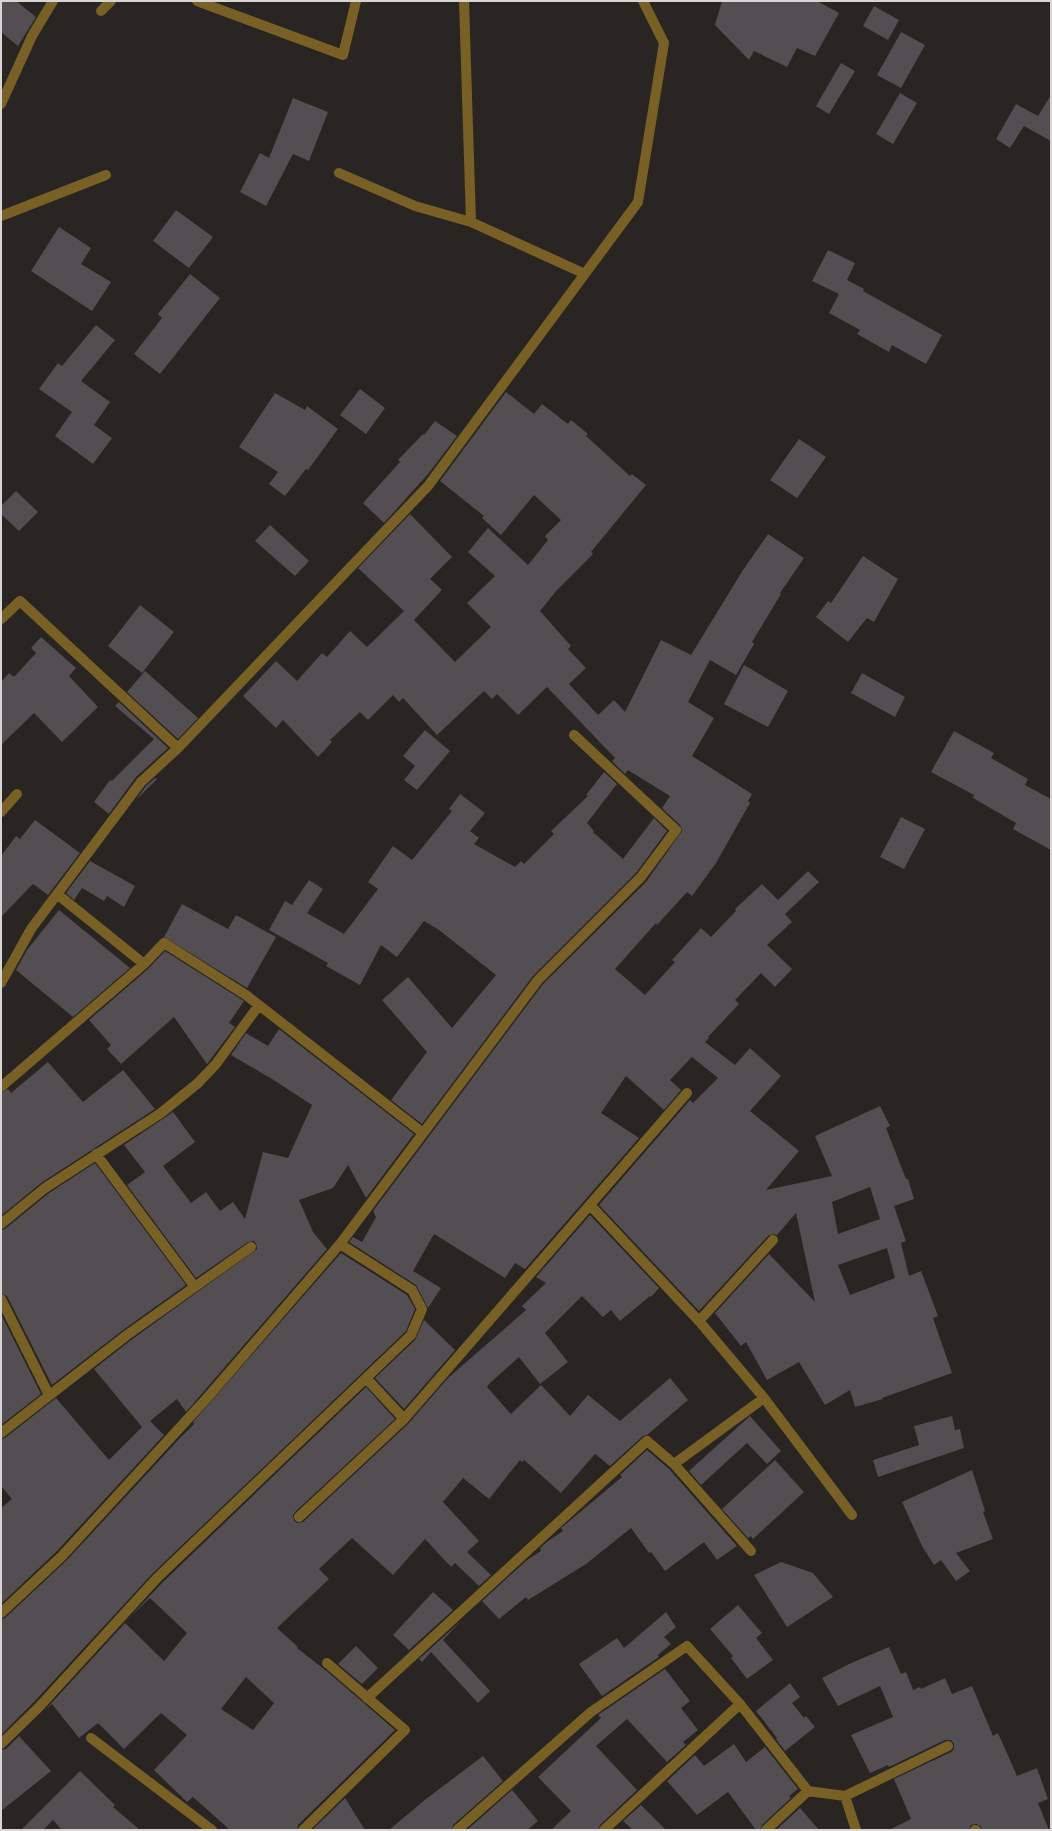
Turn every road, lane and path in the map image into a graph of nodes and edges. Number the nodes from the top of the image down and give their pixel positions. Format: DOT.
graph roads {
  1 [pos="53,1"];
  2 [pos="111,1"];
  3 [pos="197,1"];
  4 [pos="356,1"];
  5 [pos="464,1"];
  6 [pos="643,1"];
  7 [pos="101,12"];
  8 [pos="1,104"];
  9 [pos="339,173"];
  10 [pos="106,175"];
  11 [pos="1,216"];
  12 [pos="471,222"];
  13 [pos="585,274"];
  14 [pos="1,619"];
  15 [pos="574,734"];
  16 [pos="178,748"];
  17 [pos="17,794"];
  18 [pos="1,812"];
  19 [pos="57,894"];
  20 [pos="144,964"];
  21 [pos="1,983"];
  22 [pos="259,1005"];
  23 [pos="1,1087"];
  24 [pos="687,1093"];
  25 [pos="423,1133"];
  26 [pos="96,1154"];
  27 [pos="590,1205"];
  28 [pos="1,1224"];
  29 [pos="773,1240"];
  30 [pos="340,1244"];
  31 [pos="251,1246"];
  32 [pos="195,1287"];
  33 [pos="1,1299"];
  34 [pos="699,1320"];
  35 [pos="367,1379"];
  36 [pos="49,1396"];
  37 [pos="764,1398"];
  38 [pos="404,1419"];
  39 [pos="1,1433"];
  40 [pos="674,1464"];
  41 [pos="852,1515"];
  42 [pos="300,1517"];
  43 [pos="751,1551"];
  44 [pos="1,1612"];
  45 [pos="327,1662"];
  46 [pos="366,1698"];
  47 [pos="740,1704"];
  48 [pos="91,1738"];
  49 [pos="1,1744"];
  50 [pos="948,1746"];
  51 [pos="808,1791"];
  52 [pos="845,1796"];
  53 [pos="212,1830"];
  54 [pos="303,1830"];
  55 [pos="457,1830"];
  56 [pos="604,1830"];
  57 [pos="766,1830"];
  58 [pos="856,1830"];
  1 -- 8 [label="street"];
  2 -- 7 [label="street"];
  3 -- 4 [label="street"];
  5 -- 12 [label="street"];
  6 -- 13 [label="street"];
  9 -- 12 [label="street"];
  10 -- 11 [label="street"];
  12 -- 13 [label="street"];
  13 -- 16 [label="street"];
  14 -- 16 [label="street"];
  15 -- 25 [label="street"];
  16 -- 19 [label="street"];
  17 -- 18 [label="street"];
  19 -- 20 [label="street"];
  19 -- 21 [label="street"];
  20 -- 22 [label="street"];
  20 -- 23 [label="street"];
  22 -- 25 [label="street"];
  22 -- 26 [label="street"];
  24 -- 27 [label="street"];
  25 -- 30 [label="street"];
  26 -- 28 [label="street"];
  26 -- 32 [label="street"];
  27 -- 34 [label="street"];
  27 -- 38 [label="street"];
  29 -- 34 [label="street"];
  30 -- 35 [label="street"];
  30 -- 44 [label="street"];
  31 -- 32 [label="street"];
  32 -- 36 [label="street"];
  33 -- 36 [label="street"];
  34 -- 37 [label="street"];
  35 -- 38 [label="street"];
  35 -- 49 [label="street"];
  36 -- 39 [label="street"];
  37 -- 40 [label="street"];
  37 -- 41 [label="street"];
  38 -- 42 [label="street"];
  40 -- 43 [label="street"];
  40 -- 46 [label="street"];
  45 -- 46 [label="street"];
  46 -- 54 [label="street"];
  47 -- 51 [label="street"];
  47 -- 55 [label="street"];
  47 -- 56 [label="street"];
  48 -- 53 [label="street"];
  50 -- 52 [label="street"];
  51 -- 52 [label="street"];
  51 -- 57 [label="street"];
  52 -- 58 [label="street"];
}
